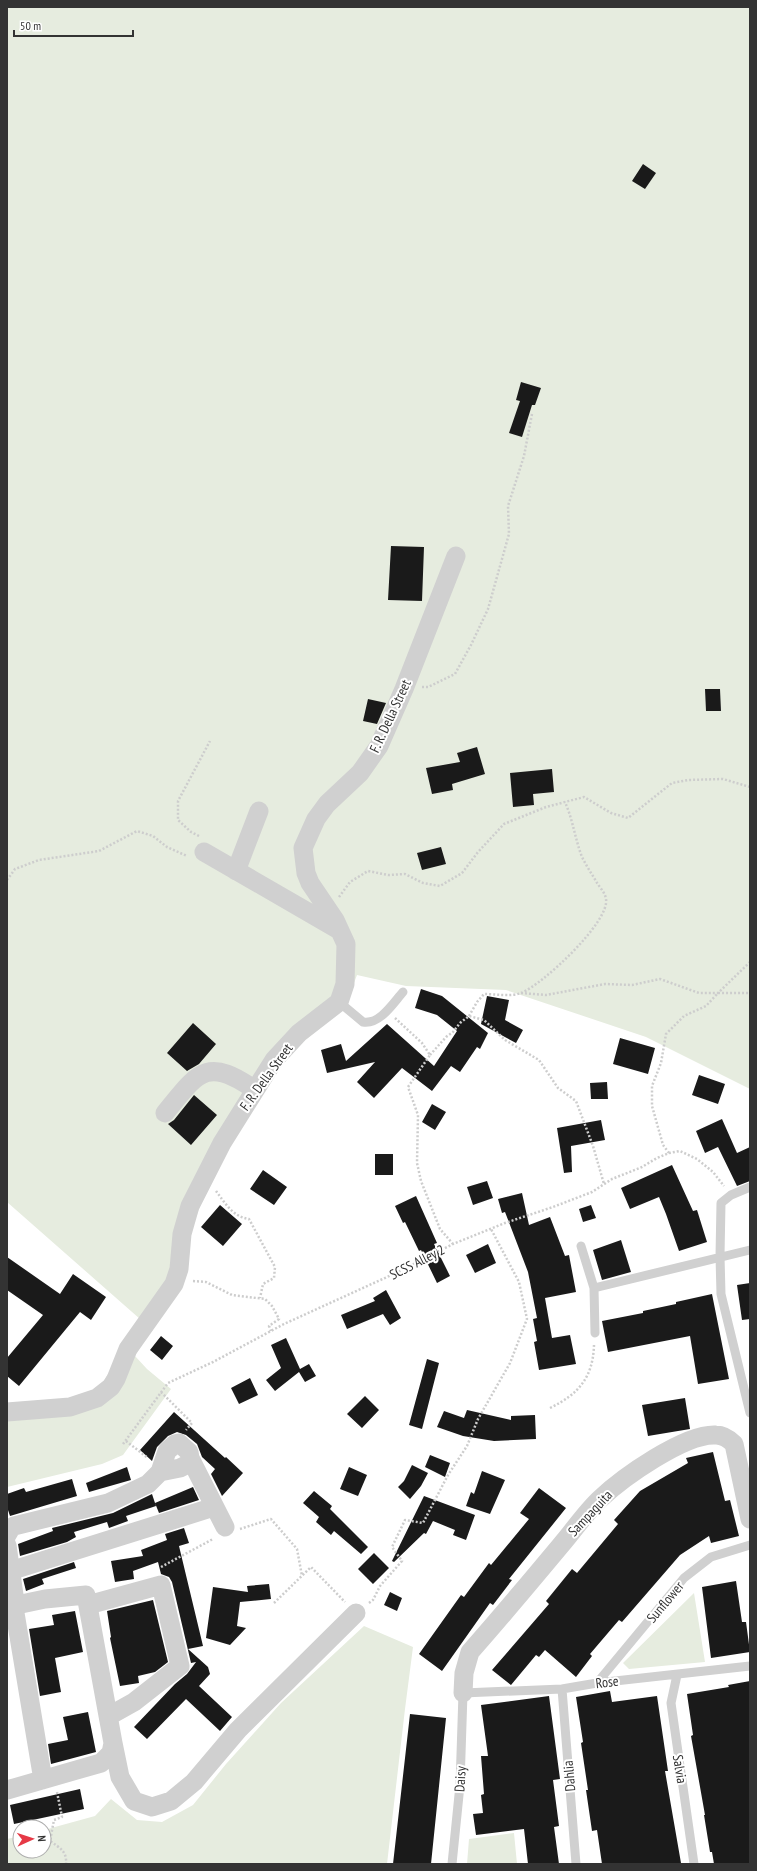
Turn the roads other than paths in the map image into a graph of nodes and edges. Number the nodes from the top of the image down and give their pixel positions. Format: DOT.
graph roads {
  1 [pos="456,556"];
  2 [pos="258,811"];
  3 [pos="198,856"];
  4 [pos="236,871"];
  5 [pos="342,932"];
  6 [pos="403,992"];
  7 [pos="340,1002"];
  8 [pos="255,1090"];
  9 [pos="165,1113"];
  10 [pos="750,1187"];
  11 [pos="581,1246"];
  12 [pos="750,1250"];
  13 [pos="720,1256"];
  14 [pos="594,1288"];
  15 [pos="595,1332"];
  16 [pos="7,1412"];
  17 [pos="750,1413"];
  18 [pos="214,1507"];
  19 [pos="750,1520"];
  20 [pos="225,1532"];
  21 [pos="7,1535"];
  22 [pos="7,1545"];
  23 [pos="750,1545"];
  24 [pos="10,1571"];
  25 [pos="10,1604"];
  26 [pos="88,1605"];
  27 [pos="356,1614"];
  28 [pos="750,1666"];
  29 [pos="677,1675"];
  30 [pos="597,1683"];
  31 [pos="562,1688"];
  32 [pos="463,1693"];
  33 [pos="109,1716"];
  34 [pos="113,1743"];
  35 [pos="48,1778"];
  36 [pos="7,1790"];
  37 [pos="452,1864"];
  38 [pos="576,1864"];
  39 [pos="694,1864"];
  1 -- 5 [label="street, F. R. Della Street"];
  2 -- 4 [label="street"];
  3 -- 4 [label="street"];
  4 -- 5 [label="street"];
  5 -- 7 [label="street, F. R. Della Street"];
  6 -- 7 [label="lane"];
  7 -- 8 [label="street, F. R. Della Street"];
  8 -- 9 [label="street"];
  8 -- 16 [label="street, F. R. Della Street"];
  10 -- 13 [label="lane"];
  11 -- 14 [label="lane"];
  12 -- 13 [label="lane"];
  13 -- 14 [label="lane"];
  13 -- 17 [label="lane"];
  14 -- 15 [label="lane"];
  18 -- 20 [label="street"];
  18 -- 21 [label="street"];
  18 -- 24 [label="street"];
  19 -- 32 [label="street, Sampaguita"];
  22 -- 24 [label="street"];
  23 -- 30 [label="lane, Sunflower"];
  24 -- 25 [label="street"];
  25 -- 26 [label="street"];
  25 -- 35 [label="street"];
  26 -- 33 [label="street"];
  26 -- 33 [label="street"];
  27 -- 34 [label="street"];
  28 -- 29 [label="lane, Rose"];
  29 -- 30 [label="lane, Rose"];
  29 -- 39 [label="lane, Salvia"];
  30 -- 31 [label="lane, Rose"];
  31 -- 32 [label="lane, Rose"];
  31 -- 38 [label="lane, Dahlia"];
  32 -- 37 [label="lane, Daisy"];
  33 -- 34 [label="street"];
  34 -- 35 [label="street"];
  35 -- 36 [label="street"];
}
